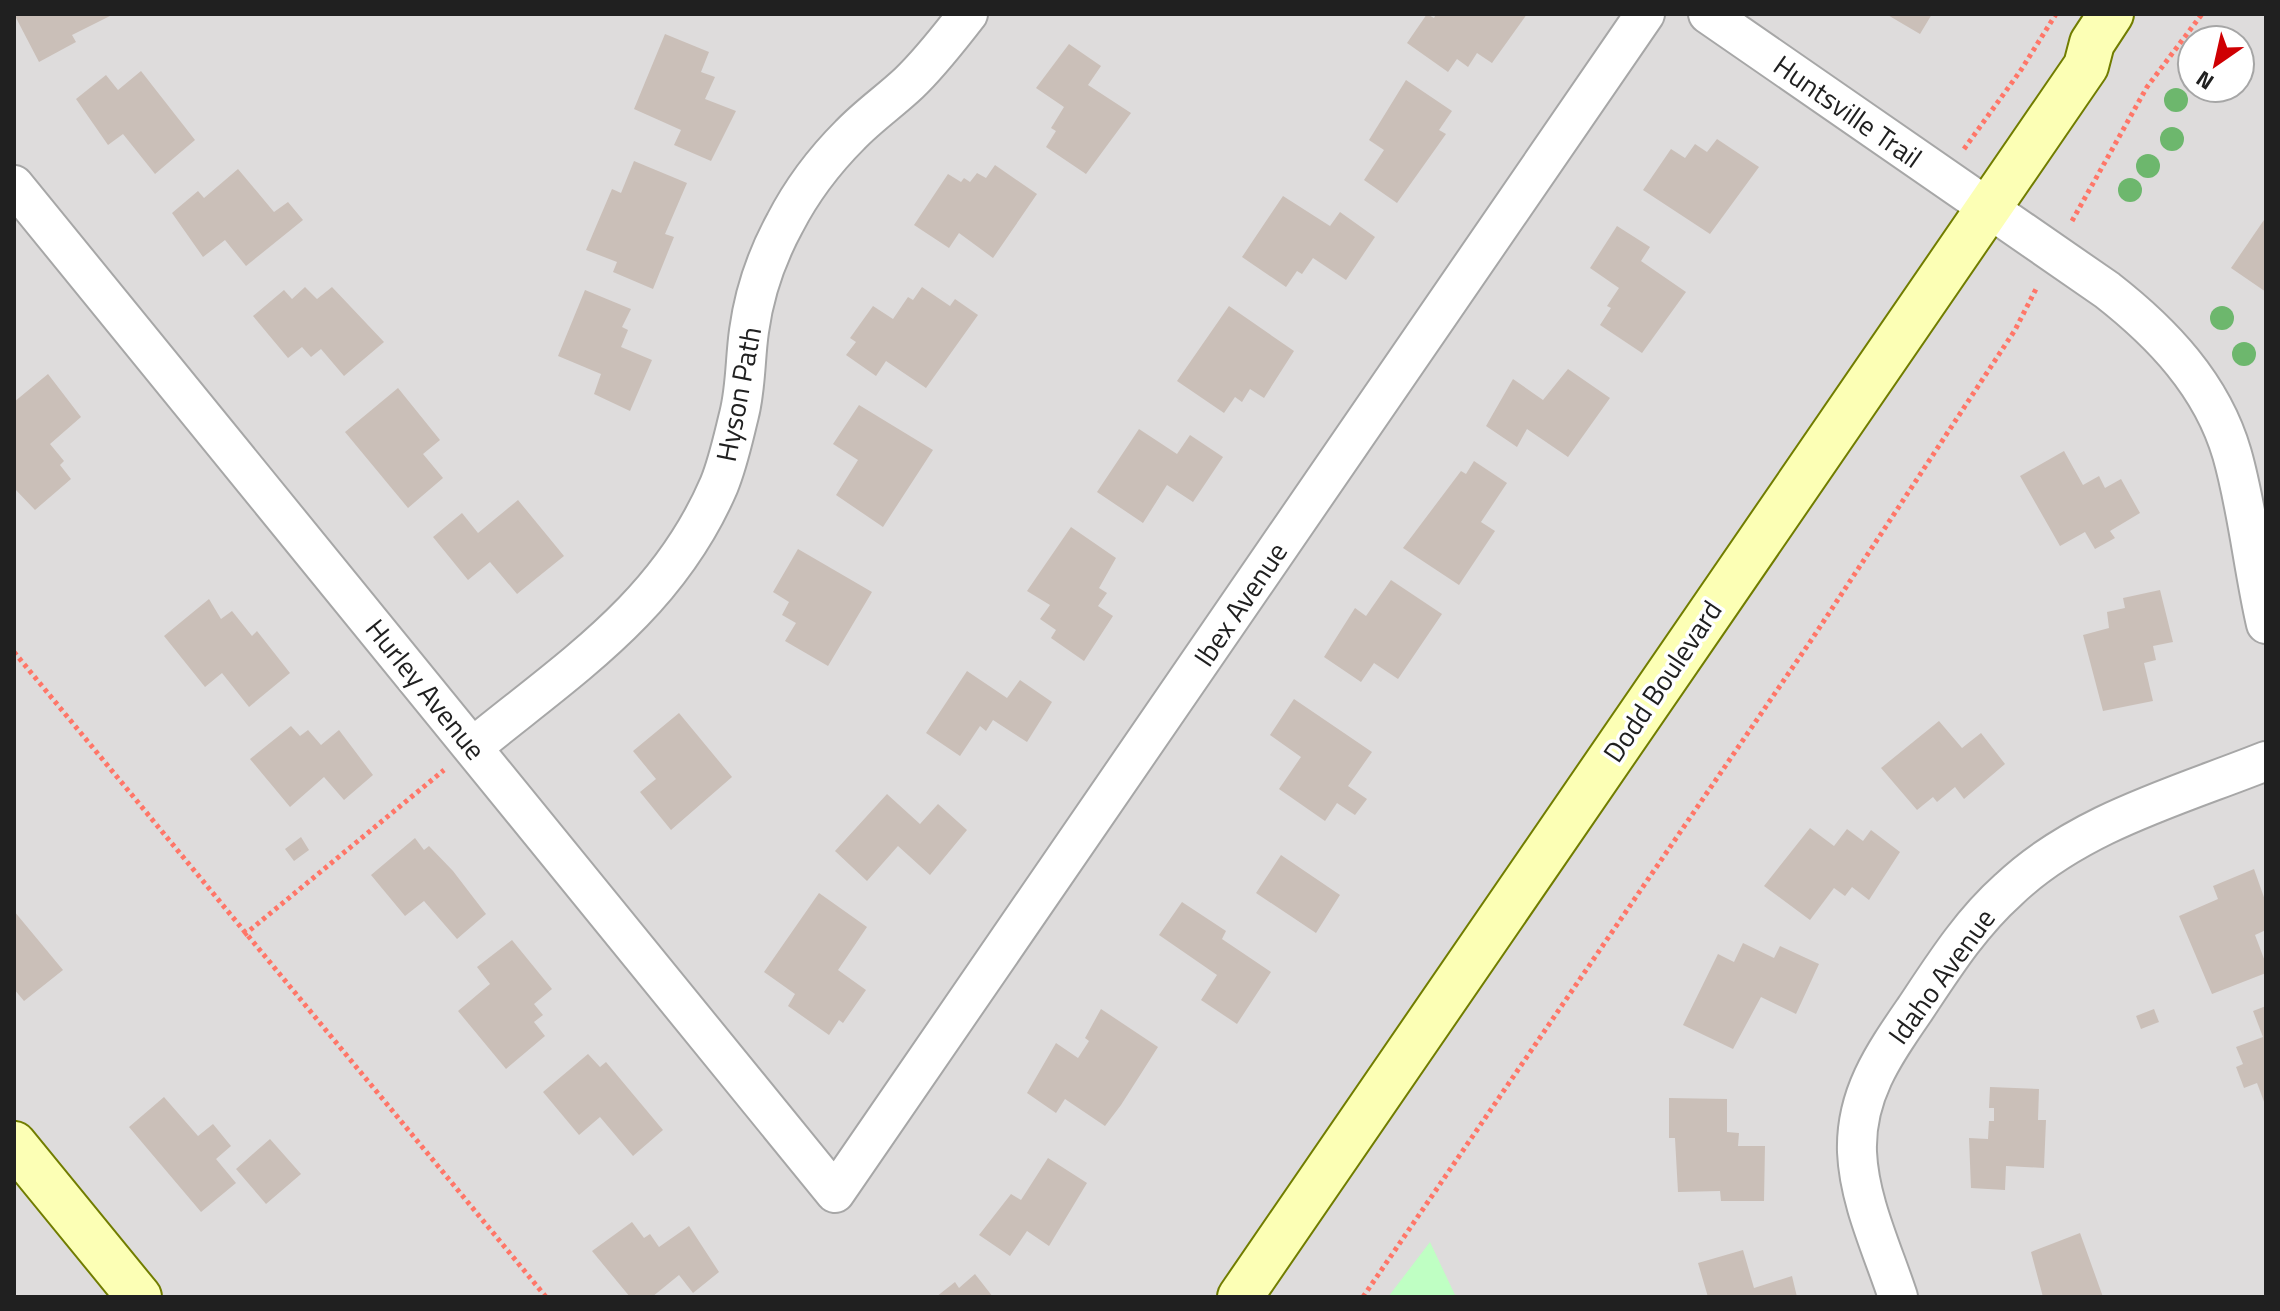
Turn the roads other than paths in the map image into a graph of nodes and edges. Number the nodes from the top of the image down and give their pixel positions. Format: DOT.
graph roads {
  1 [pos="968,14"];
  2 [pos="1645,14"];
  3 [pos="1708,14"];
  4 [pos="2111,14"];
  5 [pos="2139,14"];
  6 [pos="2086,66"];
  7 [pos="14,185"];
  8 [pos="1988,207"];
  9 [pos="2266,624"];
  10 [pos="473,747"];
  11 [pos="2266,761"];
  12 [pos="18,1158"];
  13 [pos="835,1193"];
  14 [pos="139,1297"];
  15 [pos="1240,1297"];
  16 [pos="1898,1297"];
  1 -- 10 [label="street, Hyson Path"];
  2 -- 13 [label="street, Ibex Avenue"];
  3 -- 8 [label="street, Huntsville Trail"];
  4 -- 6 [label="main road, Dodd Boulevard"];
  5 -- 6 [label="main road, Dodd Boulevard"];
  6 -- 8 [label="main road, Dodd Boulevard"];
  7 -- 10 [label="street, Hurley Avenue"];
  8 -- 9 [label="street, Huntsville Trail"];
  8 -- 15 [label="main road, Dodd Boulevard"];
  10 -- 13 [label="street, Hurley Avenue"];
  11 -- 16 [label="street, Idaho Avenue"];
  12 -- 14 [label="main road"];
}
